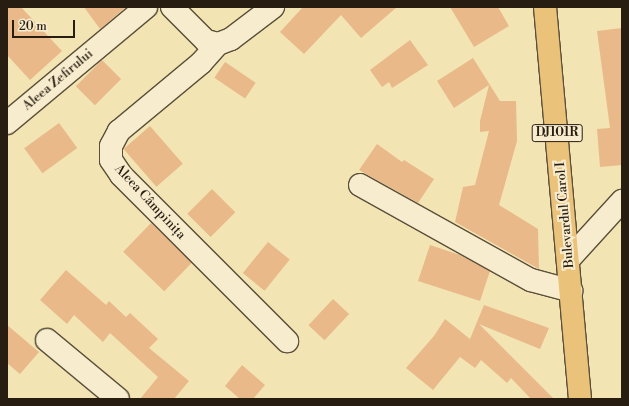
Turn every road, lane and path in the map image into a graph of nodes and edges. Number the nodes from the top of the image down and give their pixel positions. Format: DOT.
graph roads {
  1 [pos="146,7"];
  2 [pos="172,7"];
  3 [pos="273,7"];
  4 [pos="546,7"];
  5 [pos="218,44"];
  6 [pos="7,123"];
  7 [pos="360,186"];
  8 [pos="622,201"];
  9 [pos="569,258"];
  10 [pos="572,291"];
  11 [pos="47,340"];
  12 [pos="287,341"];
  13 [pos="118,399"];
  14 [pos="580,399"];
  1 -- 6 [label="street, Aleea Zefirului"];
  2 -- 5 [label="street"];
  3 -- 5 [label="street"];
  4 -- 9 [label="main road, Bulevardul Carol I / DJ101R"];
  5 -- 12 [label="street, Aleea Câmpinița"];
  7 -- 10 [label="street"];
  8 -- 9 [label="street"];
  9 -- 10 [label="main road, Bulevardul Carol I / DJ101R"];
  10 -- 14 [label="main road, Bulevardul Carol I / DJ101R"];
  11 -- 13 [label="street"];
}
